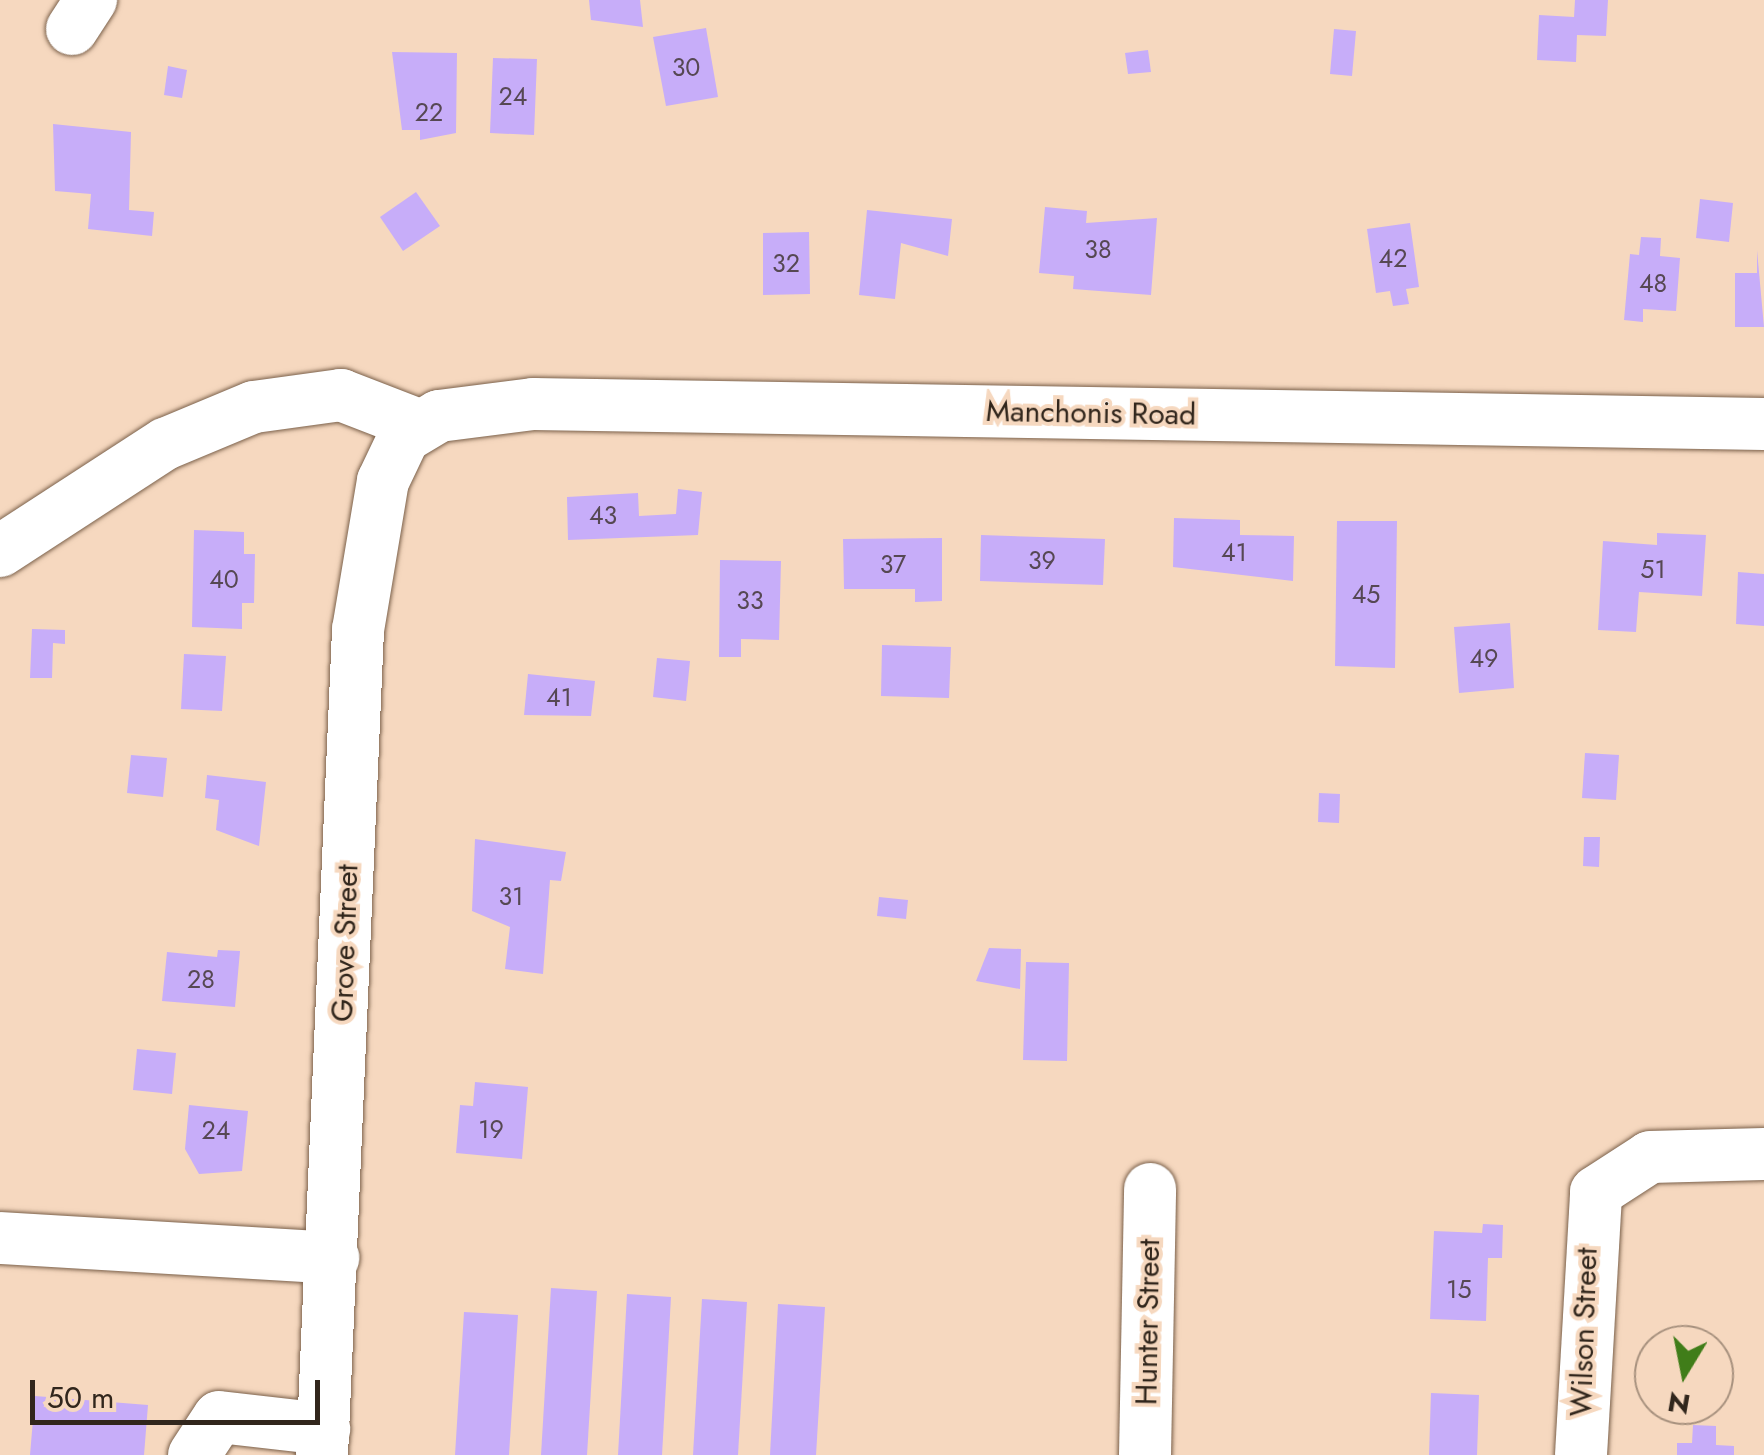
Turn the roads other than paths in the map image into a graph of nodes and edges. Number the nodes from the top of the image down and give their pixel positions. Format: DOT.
graph roads {
  1 [pos="1764,424"];
  2 [pos="412,432"];
  3 [pos="0,551"];
  4 [pos="1743,1154"];
  5 [pos="1150,1189"];
  6 [pos="0,1238"];
  7 [pos="332,1258"];
  8 [pos="323,1442"];
  9 [pos="194,1455"];
  10 [pos="1145,1455"];
  11 [pos="1582,1455"];
  1 -- 2 [label="street, Manchonis Road"];
  2 -- 3 [label="street"];
  2 -- 7 [label="street, Grove Street"];
  4 -- 11 [label="street, Wilson Street"];
  5 -- 10 [label="street, Hunter Street"];
  6 -- 7 [label="street"];
  7 -- 8 [label="street, Grove Street"];
  8 -- 9 [label="street"];
}
